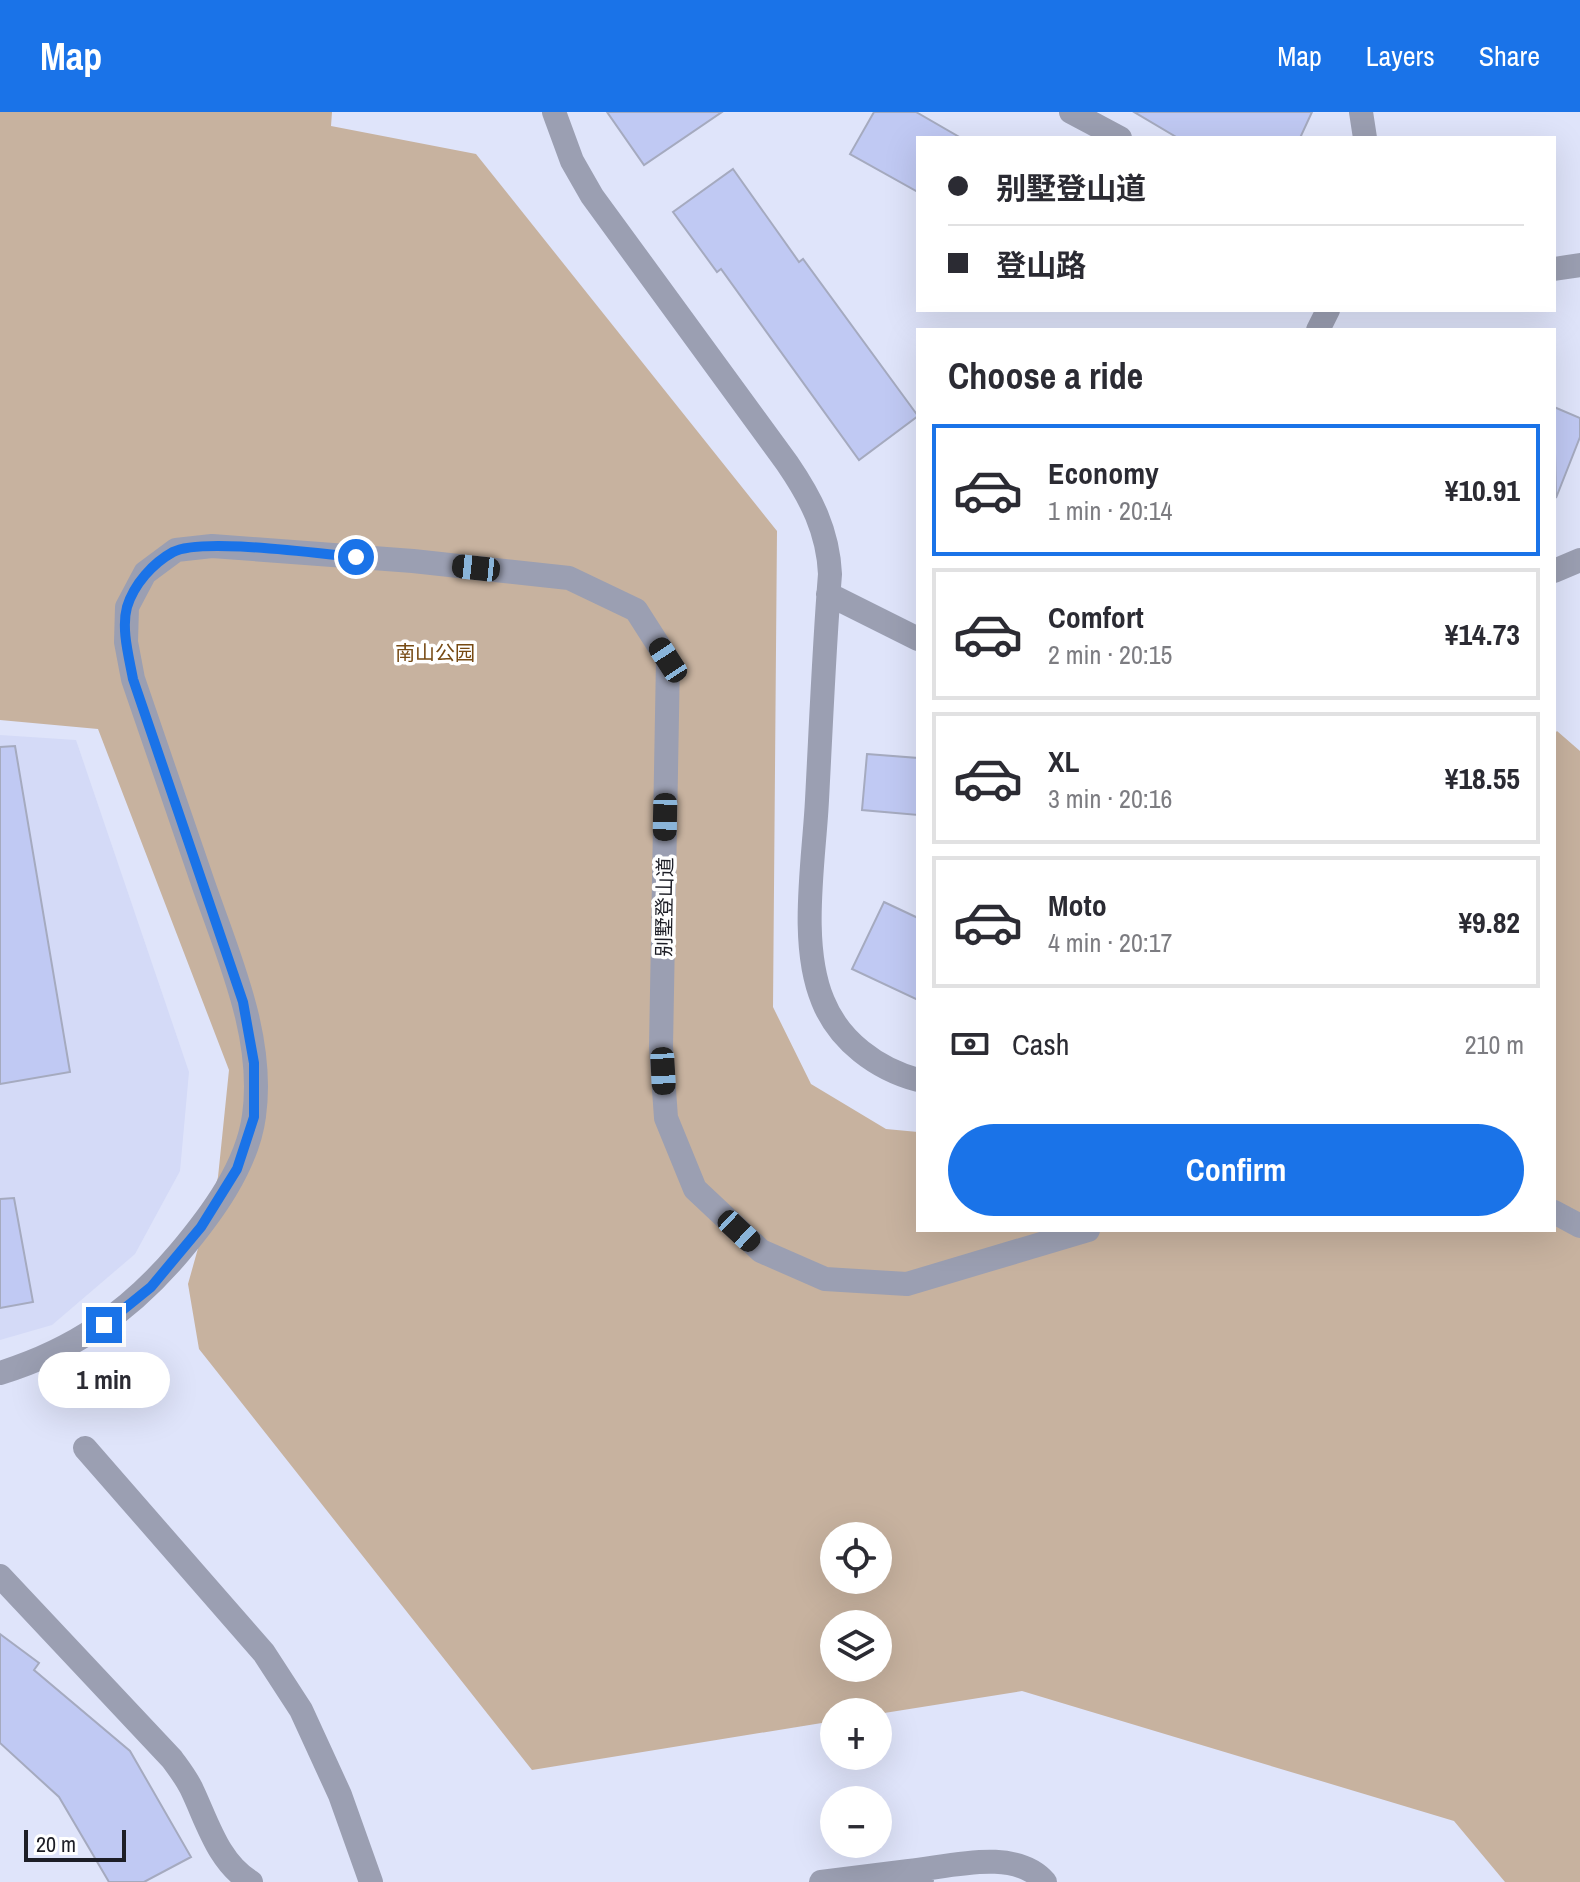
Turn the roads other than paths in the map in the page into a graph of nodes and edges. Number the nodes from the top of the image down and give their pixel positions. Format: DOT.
graph roads {
  1 [pos="554,112"];
  2 [pos="1071,112"];
  3 [pos="1361,112"];
  4 [pos="1116,136"];
  5 [pos="1365,136"];
  6 [pos="1580,265"];
  7 [pos="1556,269"];
  8 [pos="1580,560"];
  9 [pos="1556,570"];
  10 [pos="828,594"];
  11 [pos="916,638"];
  12 [pos="916,1079"];
  13 [pos="1556,1213"];
  14 [pos="1580,1226"];
  15 [pos="1081,1232"];
  16 [pos="0,1373"];
  17 [pos="85,1448"];
  18 [pos="0,1576"];
  19 [pos="918,1876"];
  20 [pos="251,1882"];
  21 [pos="371,1882"];
  22 [pos="821,1882"];
  23 [pos="1045,1882"];
  1 -- 10 [label="street"];
  2 -- 4 [label="street"];
  3 -- 5 [label="street"];
  6 -- 7 [label="street"];
  8 -- 9 [label="street"];
  10 -- 11 [label="street"];
  10 -- 12 [label="street"];
  13 -- 14 [label="street"];
  15 -- 16 [label="street, 别墅登山道"];
  17 -- 21 [label="street"];
  18 -- 20 [label="street"];
  19 -- 22 [label="street"];
  19 -- 23 [label="street"];
}
